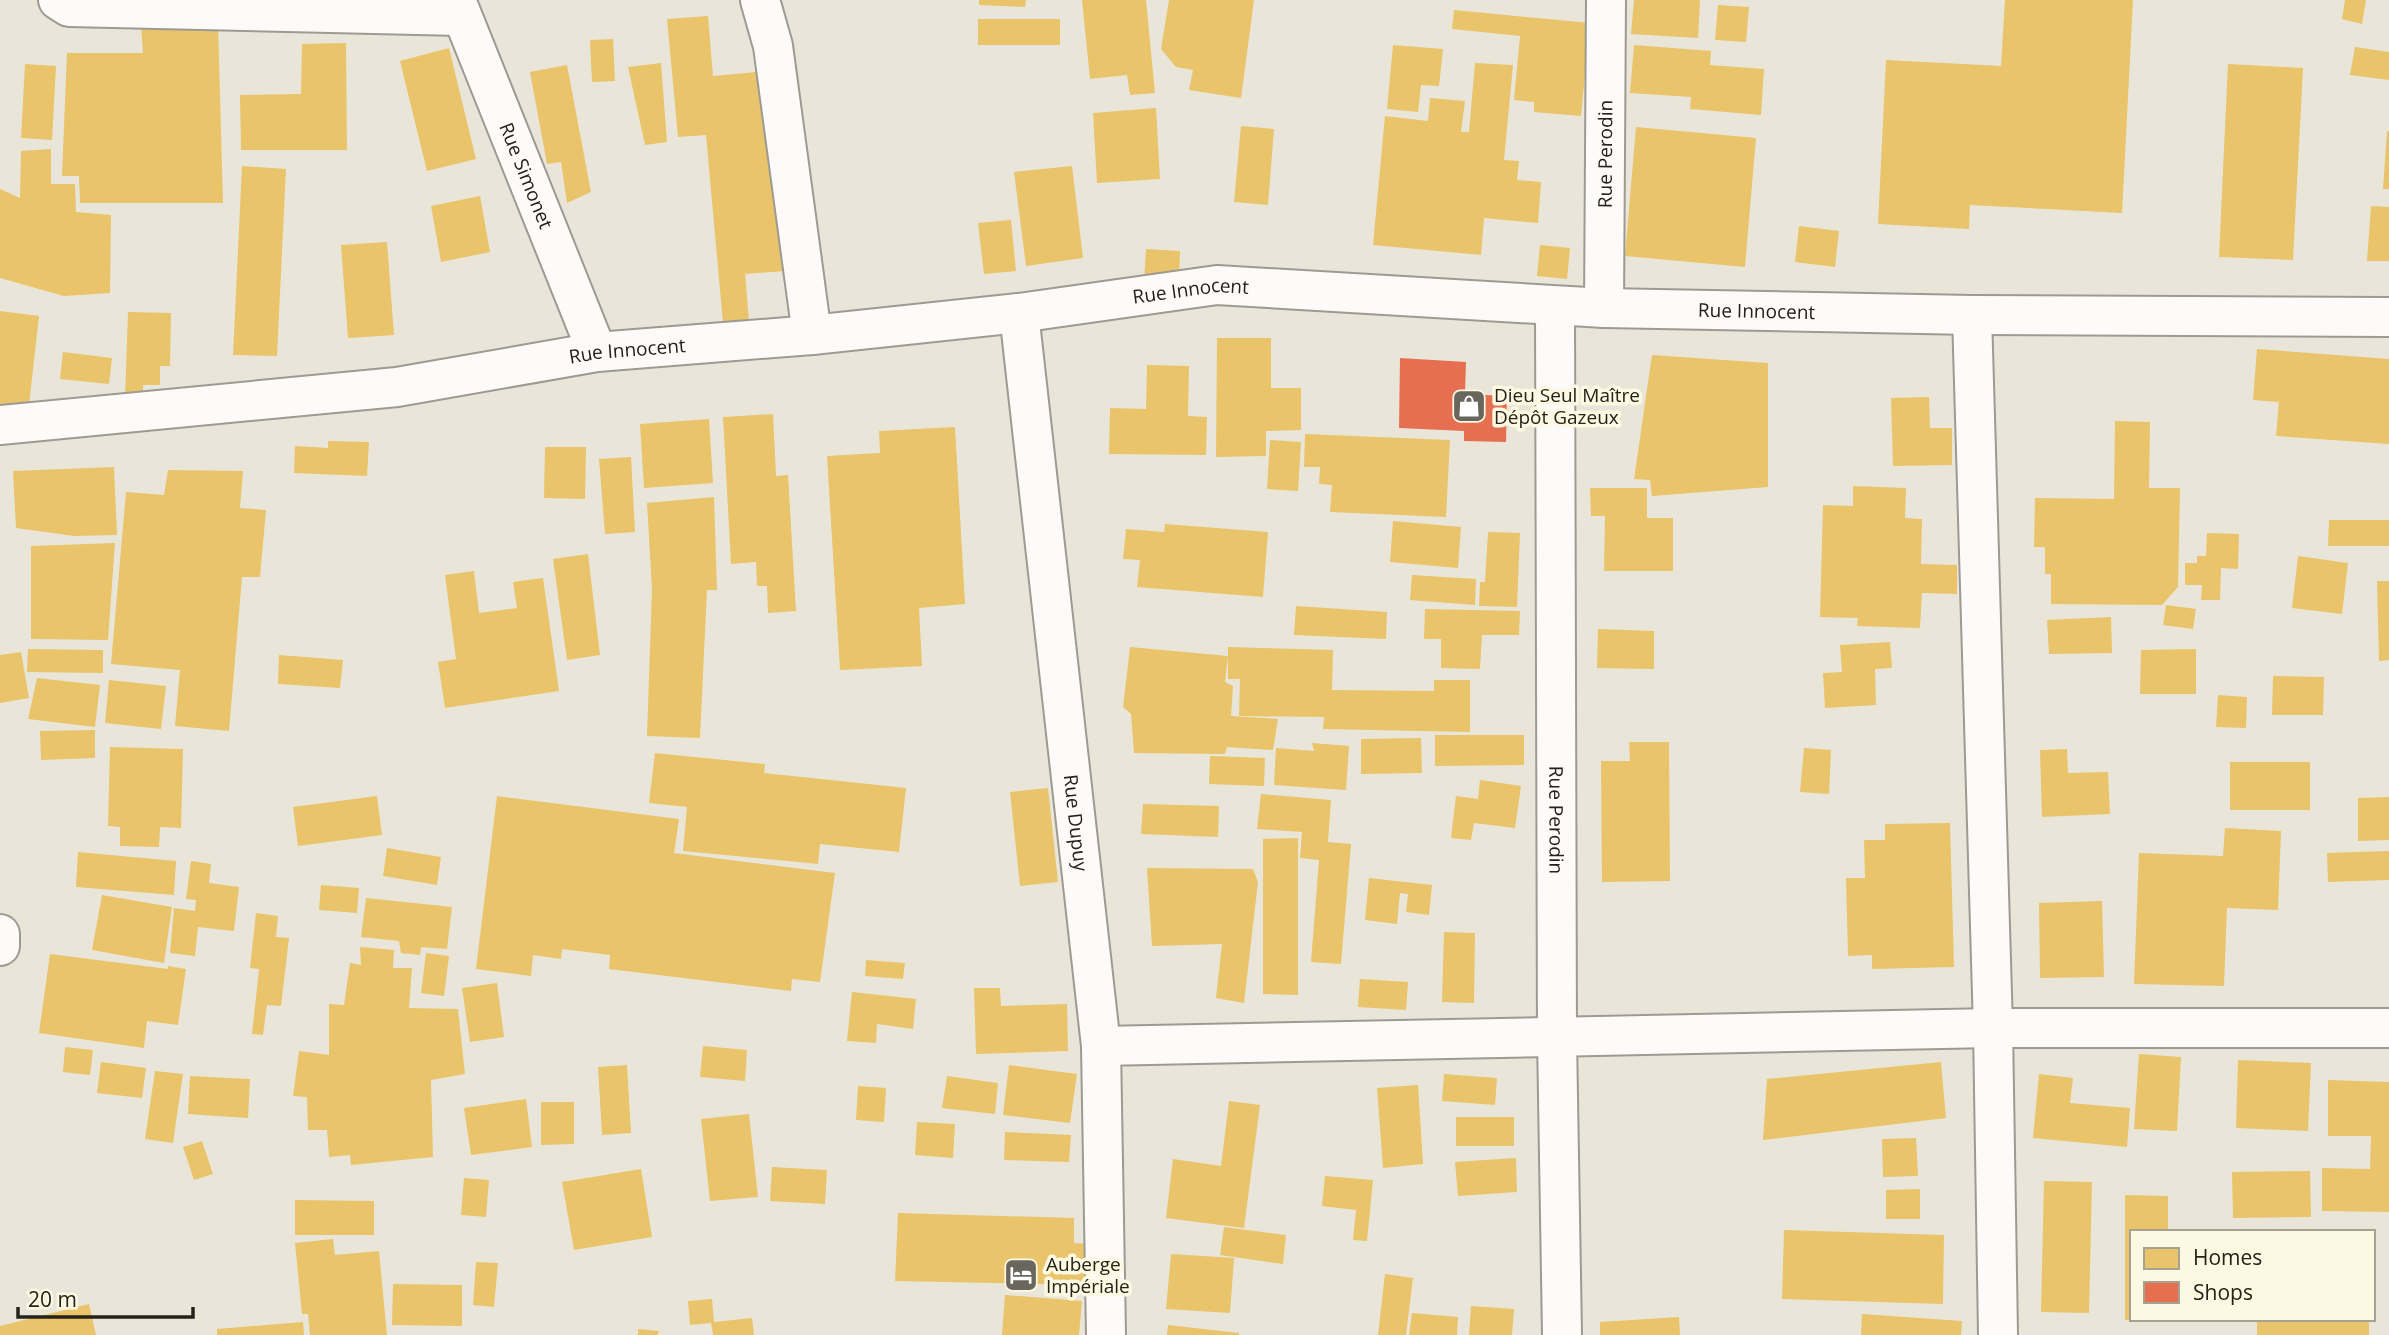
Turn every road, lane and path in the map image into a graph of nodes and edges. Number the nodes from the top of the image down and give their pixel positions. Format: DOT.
graph roads {
  1 [pos="58,0"];
  2 [pos="760,0"];
  3 [pos="1606,0"];
  4 [pos="458,8"];
  5 [pos="1555,306"];
  6 [pos="1604,307"];
  7 [pos="1019,313"];
  8 [pos="1972,315"];
  9 [pos="2389,317"];
  10 [pos="812,335"];
  11 [pos="597,352"];
  12 [pos="0,425"];
  13 [pos="0,934"];
  14 [pos="0,946"];
  15 [pos="1993,1028"];
  16 [pos="2389,1028"];
  17 [pos="1557,1037"];
  18 [pos="1101,1046"];
  19 [pos="1106,1335"];
  20 [pos="1562,1335"];
  21 [pos="1998,1335"];
  1 -- 4 [label="street"];
  2 -- 10 [label="street"];
  3 -- 6 [label="street, Rue Perodin"];
  4 -- 11 [label="street, Rue Simonet"];
  5 -- 6 [label="street, Rue Innocent"];
  5 -- 7 [label="street, Rue Innocent"];
  5 -- 17 [label="street, Rue Perodin"];
  6 -- 8 [label="street, Rue Innocent"];
  7 -- 10 [label="street, Rue Innocent"];
  7 -- 18 [label="street, Rue Dupuy"];
  8 -- 9 [label="street, Rue Innocent"];
  8 -- 15 [label="street"];
  10 -- 11 [label="street, Rue Innocent"];
  11 -- 12 [label="street, Rue Innocent"];
  13 -- 14 [label="street"];
  15 -- 16 [label="street"];
  15 -- 17 [label="street"];
  15 -- 21 [label="street"];
  17 -- 18 [label="street"];
  17 -- 20 [label="street, Rue Perodin"];
  18 -- 19 [label="street, Rue Dupuy"];
}
